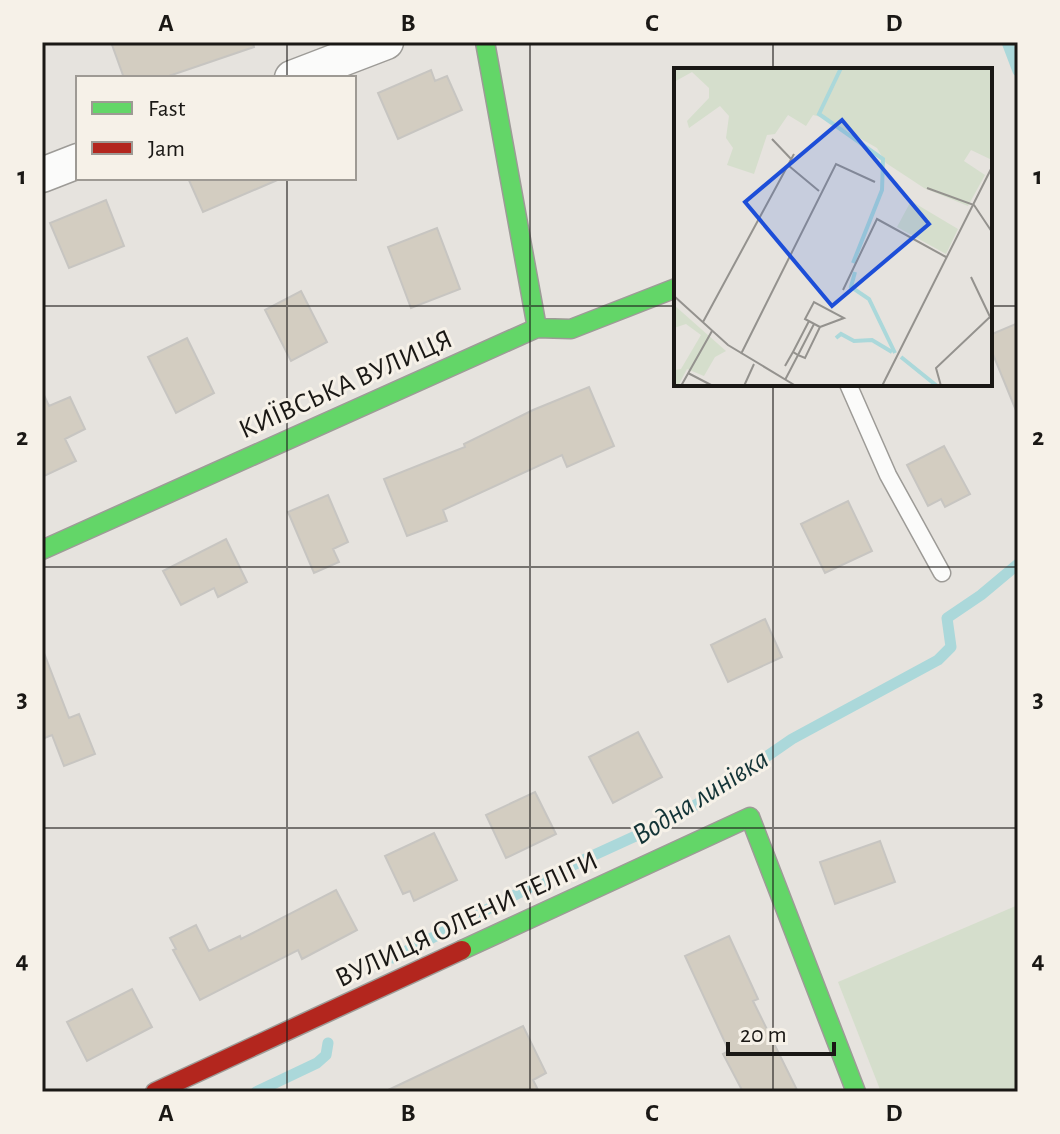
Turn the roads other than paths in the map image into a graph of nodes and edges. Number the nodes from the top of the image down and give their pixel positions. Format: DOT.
graph roads {
  1 [pos="386,42"];
  2 [pos="485,42"];
  3 [pos="297,76"];
  4 [pos="76,162"];
  5 [pos="42,175"];
  6 [pos="674,289"];
  7 [pos="537,328"];
  8 [pos="849,386"];
  9 [pos="42,550"];
  10 [pos="942,573"];
  11 [pos="155,1092"];
  12 [pos="856,1092"];
  1 -- 3 [label="street"];
  2 -- 7 [label="street"];
  4 -- 5 [label="street"];
  6 -- 7 [label="street, КИЇВСЬКА ВУЛИЦЯ"];
  7 -- 9 [label="street, КИЇВСЬКА ВУЛИЦЯ"];
  8 -- 10 [label="lane"];
  11 -- 12 [label="street, ВУЛИЦЯ ОЛЕНИ ТЕЛІГИ"];
}
